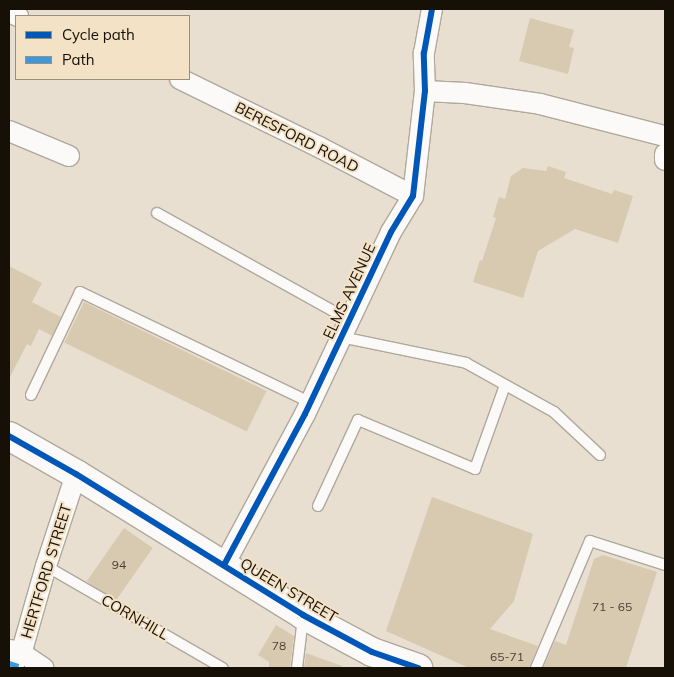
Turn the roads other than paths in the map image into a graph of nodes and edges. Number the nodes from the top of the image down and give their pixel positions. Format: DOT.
graph roads {
  1 [pos="427,10"];
  2 [pos="182,80"];
  3 [pos="425,91"];
  4 [pos="9,131"];
  5 [pos="665,136"];
  6 [pos="665,154"];
  7 [pos="69,156"];
  8 [pos="665,160"];
  9 [pos="413,196"];
  10 [pos="157,213"];
  11 [pos="345,329"];
  12 [pos="505,385"];
  13 [pos="31,395"];
  14 [pos="310,402"];
  15 [pos="9,436"];
  16 [pos="600,455"];
  17 [pos="76,474"];
  18 [pos="318,506"];
  19 [pos="224,565"];
  20 [pos="665,565"];
  21 [pos="46,566"];
  22 [pos="303,614"];
  23 [pos="15,657"];
  24 [pos="43,668"];
  25 [pos="223,668"];
  26 [pos="297,668"];
  27 [pos="418,668"];
  28 [pos="536,668"];
  1 -- 3 [label="street, ELMS AVENUE"];
  2 -- 9 [label="street, BERESFORD ROAD"];
  3 -- 5 [label="street"];
  3 -- 9 [label="street, ELMS AVENUE"];
  4 -- 7 [label="street"];
  6 -- 8 [label="street"];
  9 -- 11 [label="street, ELMS AVENUE"];
  10 -- 11 [label="lane"];
  11 -- 12 [label="lane"];
  11 -- 14 [label="street, ELMS AVENUE"];
  12 -- 16 [label="lane"];
  12 -- 18 [label="lane"];
  13 -- 14 [label="lane"];
  14 -- 19 [label="street, ELMS AVENUE"];
  15 -- 17 [label="street, QUEEN STREET"];
  17 -- 19 [label="street, QUEEN STREET"];
  17 -- 21 [label="street, HERTFORD STREET"];
  19 -- 22 [label="street, QUEEN STREET"];
  20 -- 28 [label="lane"];
  21 -- 23 [label="street, HERTFORD STREET"];
  21 -- 25 [label="lane, CORNHILL"];
  22 -- 26 [label="lane"];
  22 -- 27 [label="street, QUEEN STREET"];
  23 -- 24 [label="street"];
}
